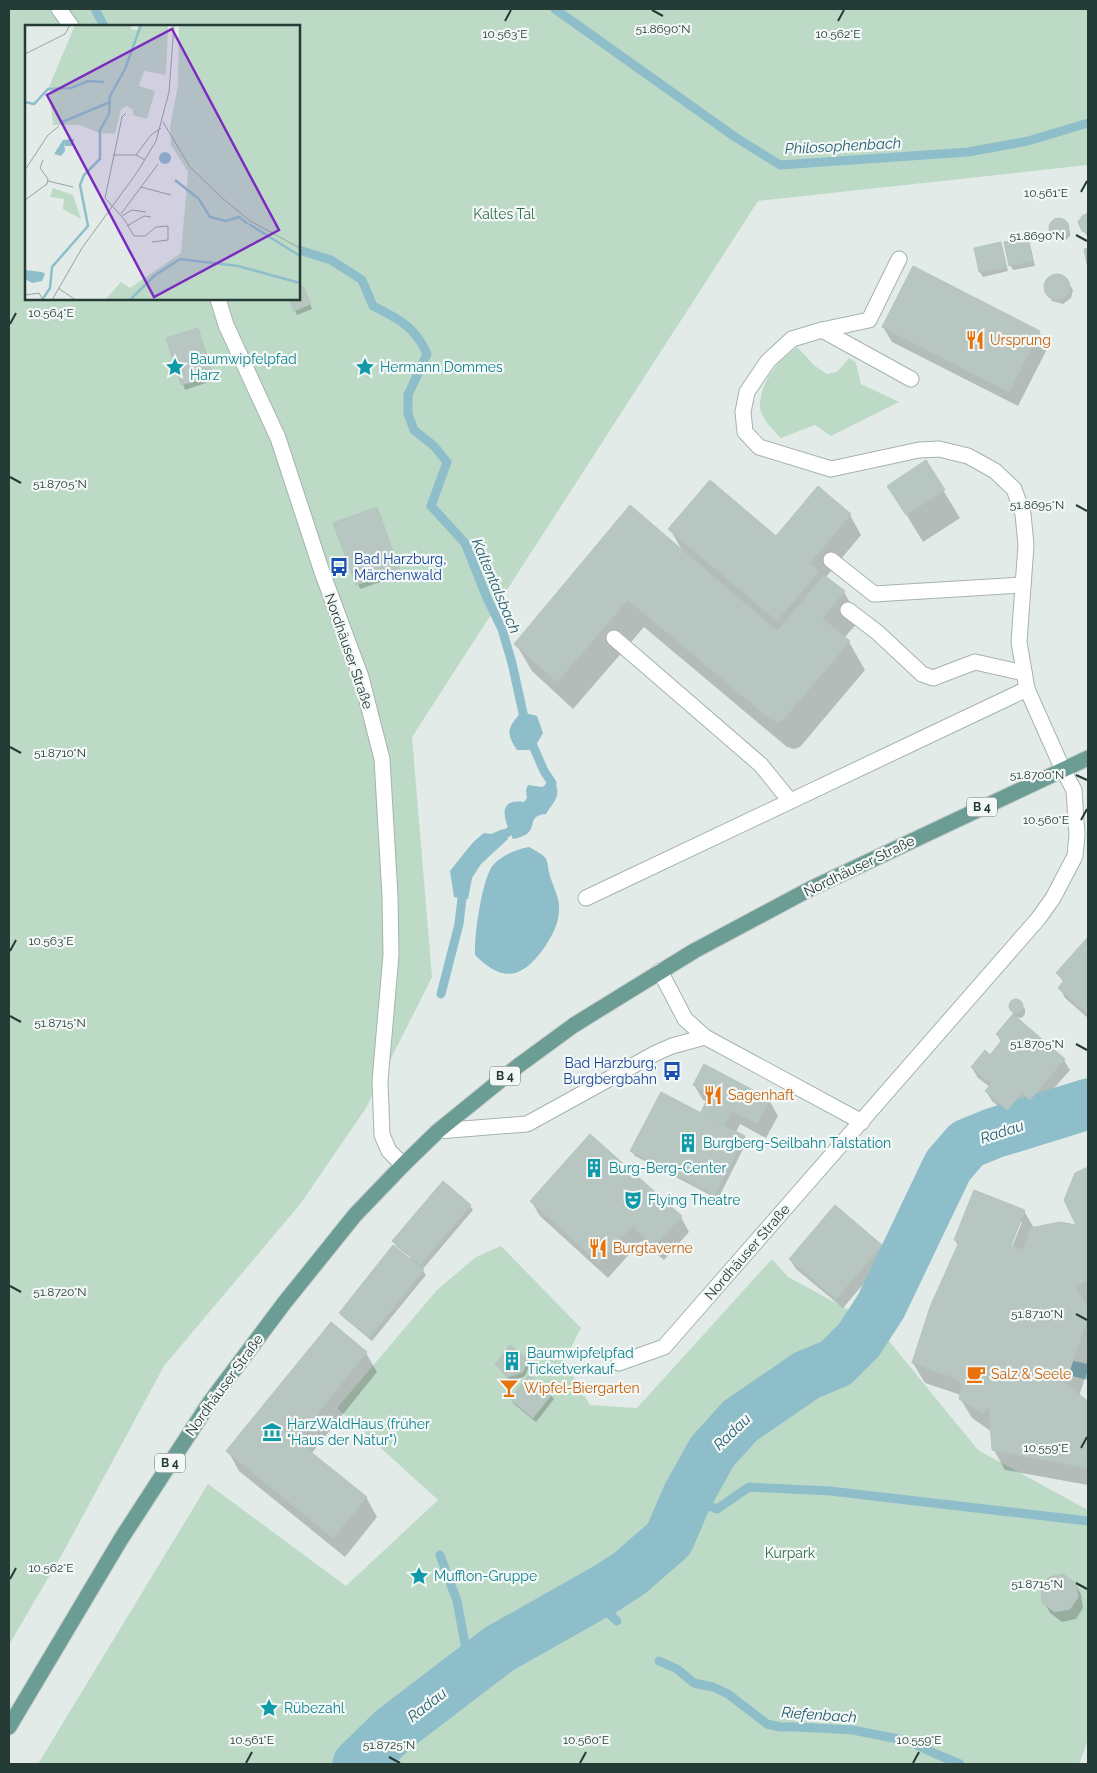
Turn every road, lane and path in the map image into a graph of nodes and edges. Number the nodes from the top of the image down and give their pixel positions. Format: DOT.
graph roads {
  1 [pos="59,9"];
  2 [pos="70,25"];
  3 [pos="900,259"];
  4 [pos="218,300"];
  5 [pos="822,330"];
  6 [pos="911,379"];
  7 [pos="831,560"];
  8 [pos="1023,584"];
  9 [pos="848,610"];
  10 [pos="614,638"];
  11 [pos="1024,673"];
  12 [pos="1027,689"];
  13 [pos="1088,758"];
  14 [pos="1063,770"];
  15 [pos="790,802"];
  16 [pos="586,898"];
  17 [pos="660,971"];
  18 [pos="705,1037"];
  19 [pos="862,1122"];
  20 [pos="438,1132"];
  21 [pos="402,1165"];
  22 [pos="620,1363"];
  23 [pos="9,1727"];
  1 -- 2 [label="street"];
  3 -- 5 [label="street"];
  4 -- 21 [label="street, Nordhäuser Straße"];
  5 -- 6 [label="street"];
  5 -- 8 [label="street"];
  7 -- 8 [label="street"];
  8 -- 11 [label="street"];
  9 -- 11 [label="street"];
  10 -- 15 [label="street"];
  11 -- 12 [label="street"];
  12 -- 14 [label="street"];
  12 -- 15 [label="street"];
  13 -- 14 [label="main road, Nordhäuser Straße / B 4"];
  14 -- 17 [label="main road, Nordhäuser Straße / B 4"];
  14 -- 19 [label="street, Nordhäuser Straße"];
  15 -- 16 [label="street"];
  17 -- 18 [label="street"];
  17 -- 20 [label="main road, Nordhäuser Straße / B 4"];
  18 -- 19 [label="street"];
  18 -- 20 [label="street"];
  19 -- 22 [label="street, Nordhäuser Straße"];
  20 -- 21 [label="main road, Nordhäuser Straße / B 4"];
  21 -- 23 [label="main road, Nordhäuser Straße / B 4"];
}
